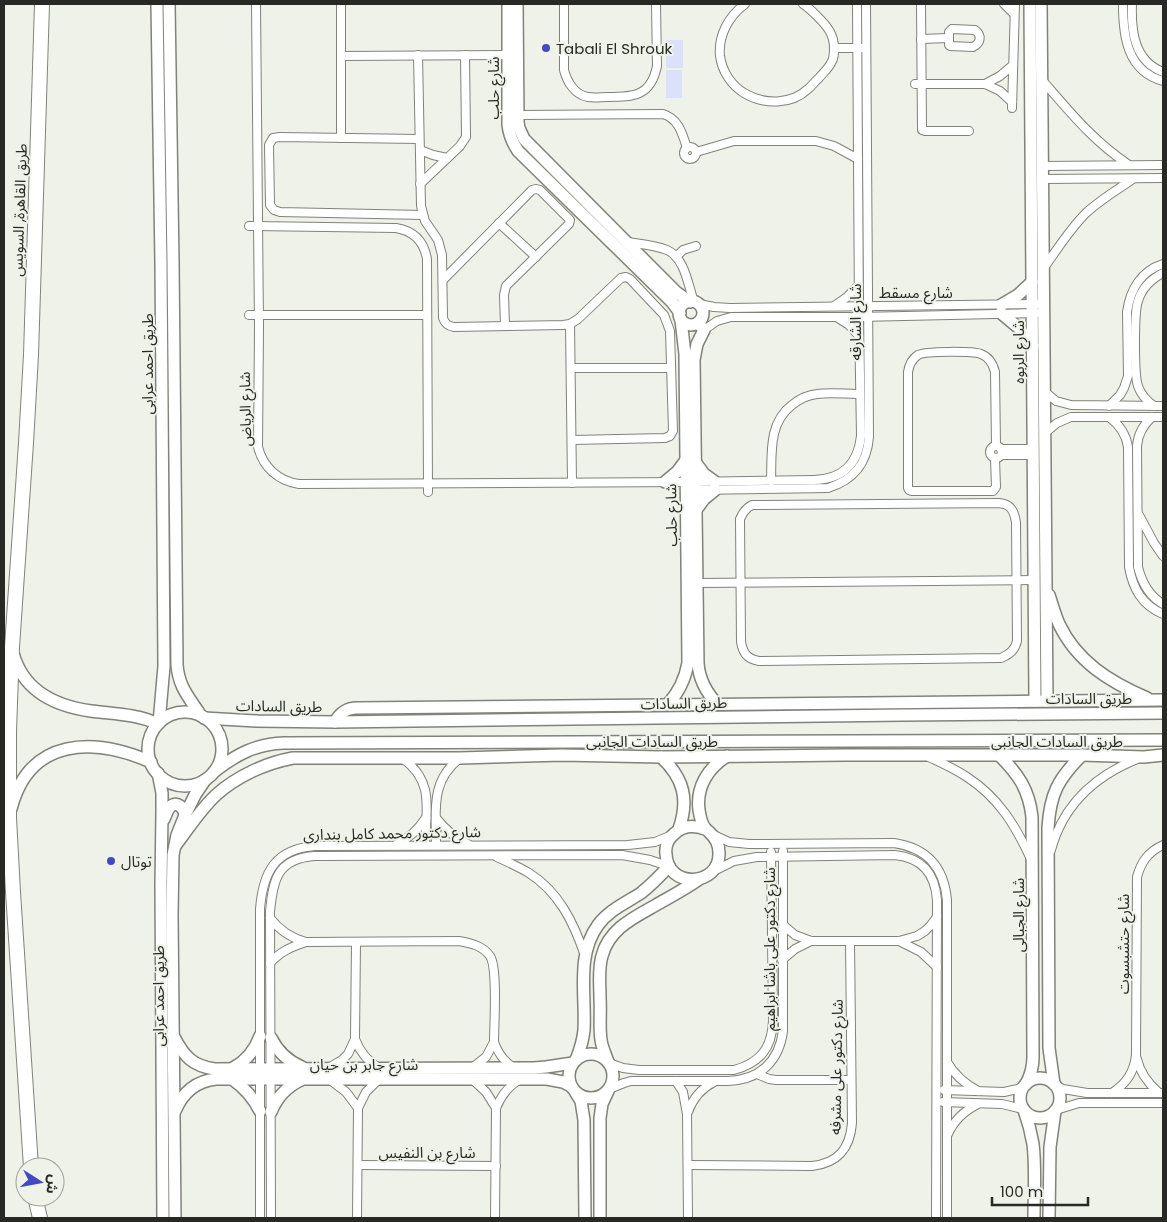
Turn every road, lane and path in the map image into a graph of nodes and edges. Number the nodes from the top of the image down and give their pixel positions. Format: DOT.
graph roads {
  1 [pos="42,4"];
  2 [pos="158,4"];
  3 [pos="169,4"];
  4 [pos="256,4"];
  5 [pos="341,4"];
  6 [pos="508,4"];
  7 [pos="517,4"];
  8 [pos="564,4"];
  9 [pos="656,4"];
  10 [pos="745,4"];
  11 [pos="803,4"];
  12 [pos="857,4"];
  13 [pos="866,4"];
  14 [pos="921,4"];
  15 [pos="1004,4"];
  16 [pos="1015,4"];
  17 [pos="1030,4"];
  18 [pos="1041,4"];
  19 [pos="1123,4"];
  20 [pos="1132,4"];
  21 [pos="1014,14"];
  22 [pos="921,38"];
  23 [pos="949,38"];
  24 [pos="1036,39"];
  25 [pos="834,48"];
  26 [pos="857,48"];
  27 [pos="867,48"];
  28 [pos="418,55"];
  29 [pos="465,55"];
  30 [pos="508,55"];
  31 [pos="341,56"];
  32 [pos="1013,65"];
  33 [pos="1163,72"];
  34 [pos="1042,80"];
  35 [pos="1163,81"];
  36 [pos="918,84"];
  37 [pos="984,84"];
  38 [pos="518,115"];
  39 [pos="969,131"];
  40 [pos="340,138"];
  41 [pos="419,139"];
  42 [pos="420,150"];
  43 [pos="447,158"];
  44 [pos="858,159"];
  45 [pos="1129,165"];
  46 [pos="1163,165"];
  47 [pos="1042,166"];
  48 [pos="1163,178"];
  49 [pos="1133,179"];
  50 [pos="1043,180"];
  51 [pos="420,184"];
  52 [pos="423,215"];
  53 [pos="499,222"];
  54 [pos="253,226"];
  55 [pos="625,242"];
  56 [pos="696,246"];
  57 [pos="536,257"];
  58 [pos="676,257"];
  59 [pos="174,262"];
  60 [pos="161,263"];
  61 [pos="1163,264"];
  62 [pos="1043,269"];
  63 [pos="1163,274"];
  64 [pos="443,280"];
  65 [pos="1032,282"];
  66 [pos="859,285"];
  67 [pos="694,302"];
  68 [pos="834,306"];
  69 [pos="859,306"];
  70 [pos="868,306"];
  71 [pos="1038,308"];
  72 [pos="1001,309"];
  73 [pos="249,315"];
  74 [pos="258,315"];
  75 [pos="427,315"];
  76 [pos="681,316"];
  77 [pos="868,316"];
  78 [pos="836,317"];
  79 [pos="859,317"];
  80 [pos="570,324"];
  81 [pos="505,326"];
  82 [pos="701,327"];
  83 [pos="859,336"];
  84 [pos="1033,346"];
  85 [pos="571,368"];
  86 [pos="671,368"];
  87 [pos="1124,388"];
  88 [pos="1138,388"];
  89 [pos="1044,391"];
  90 [pos="860,394"];
  91 [pos="1071,405"];
  92 [pos="1109,406"];
  93 [pos="1154,406"];
  94 [pos="1163,406"];
  95 [pos="1109,417"];
  96 [pos="1152,417"];
  97 [pos="1163,417"];
  98 [pos="1071,418"];
  99 [pos="1045,433"];
  100 [pos="1139,435"];
  101 [pos="1126,436"];
  102 [pos="572,440"];
  103 [pos="998,452"];
  104 [pos="1033,452"];
  105 [pos="691,461"];
  106 [pos="770,481"];
  107 [pos="665,482"];
  108 [pos="428,483"];
  109 [pos="572,483"];
  110 [pos="691,486"];
  111 [pos="715,486"];
  112 [pos="428,492"];
  113 [pos="696,510"];
  114 [pos="1138,512"];
  115 [pos="1163,556"];
  116 [pos="1016,580"];
  117 [pos="1034,580"];
  118 [pos="740,582"];
  119 [pos="697,583"];
  120 [pos="1046,586"];
  121 [pos="1163,604"];
  122 [pos="1163,614"];
  123 [pos="170,620"];
  124 [pos="12,647"];
  125 [pos="1041,650"];
  126 [pos="1110,700"];
  127 [pos="1151,700"];
  128 [pos="1163,700"];
  129 [pos="1041,701"];
  130 [pos="979,702"];
  131 [pos="797,703"];
  132 [pos="830,703"];
  133 [pos="668,704"];
  134 [pos="717,704"];
  135 [pos="1163,713"];
  136 [pos="961,714"];
  137 [pos="1111,714"];
  138 [pos="813,716"];
  139 [pos="202,717"];
  140 [pos="335,722"];
  141 [pos="159,724"];
  142 [pos="1163,740"];
  143 [pos="798,741"];
  144 [pos="825,741"];
  145 [pos="330,743"];
  146 [pos="589,743"];
  147 [pos="780,755"];
  148 [pos="845,755"];
  149 [pos="999,755"];
  150 [pos="1082,755"];
  151 [pos="602,756"];
  152 [pos="728,756"];
  153 [pos="927,756"];
  154 [pos="1163,756"];
  155 [pos="661,757"];
  156 [pos="1144,757"];
  157 [pos="344,758"];
  158 [pos="402,758"];
  159 [pos="460,758"];
  160 [pos="151,762"];
  161 [pos="215,771"];
  162 [pos="158,773"];
  163 [pos="205,780"];
  164 [pos="185,815"];
  165 [pos="426,817"];
  166 [pos="9,818"];
  167 [pos="436,818"];
  168 [pos="162,825"];
  169 [pos="708,831"];
  170 [pos="675,832"];
  171 [pos="331,845"];
  172 [pos="395,845"];
  173 [pos="425,845"];
  174 [pos="436,845"];
  175 [pos="470,845"];
  176 [pos="771,845"];
  177 [pos="783,845"];
  178 [pos="1163,845"];
  179 [pos="175,846"];
  180 [pos="331,856"];
  181 [pos="493,856"];
  182 [pos="783,856"];
  183 [pos="771,857"];
  184 [pos="1048,862"];
  185 [pos="1033,863"];
  186 [pos="668,866"];
  187 [pos="712,872"];
  188 [pos="699,880"];
  189 [pos="936,900"];
  190 [pos="947,900"];
  191 [pos="166,905"];
  192 [pos="937,917"];
  193 [pos="270,918"];
  194 [pos="782,924"];
  195 [pos="811,941"];
  196 [pos="850,941"];
  197 [pos="306,942"];
  198 [pos="356,942"];
  199 [pos="899,942"];
  200 [pos="585,956"];
  201 [pos="782,960"];
  202 [pos="270,963"];
  203 [pos="936,967"];
  204 [pos="173,1035"];
  205 [pos="265,1037"];
  206 [pos="355,1039"];
  207 [pos="494,1042"];
  208 [pos="765,1050"];
  209 [pos="1136,1054"];
  210 [pos="775,1057"];
  211 [pos="574,1061"];
  212 [pos="947,1061"];
  213 [pos="608,1062"];
  214 [pos="515,1068"];
  215 [pos="232,1074"];
  216 [pos="265,1074"];
  217 [pos="303,1074"];
  218 [pos="329,1074"];
  219 [pos="379,1074"];
  220 [pos="472,1074"];
  221 [pos="757,1074"];
  222 [pos="521,1079"];
  223 [pos="676,1080"];
  224 [pos="716,1080"];
  225 [pos="851,1080"];
  226 [pos="1025,1084"];
  227 [pos="1054,1084"];
  228 [pos="574,1090"];
  229 [pos="608,1090"];
  230 [pos="936,1090"];
  231 [pos="947,1090"];
  232 [pos="980,1092"];
  233 [pos="1112,1092"];
  234 [pos="1161,1093"];
  235 [pos="936,1101"];
  236 [pos="947,1102"];
  237 [pos="1163,1102"];
  238 [pos="980,1103"];
  239 [pos="358,1108"];
  240 [pos="496,1108"];
  241 [pos="1024,1110"];
  242 [pos="1055,1110"];
  243 [pos="265,1112"];
  244 [pos="174,1114"];
  245 [pos="688,1114"];
  246 [pos="947,1139"];
  247 [pos="30,1157"];
  248 [pos="358,1165"];
  249 [pos="688,1165"];
  250 [pos="496,1166"];
  251 [pos="169,1182"];
  252 [pos="163,1218"];
  253 [pos="175,1218"];
  254 [pos="260,1218"];
  255 [pos="271,1218"];
  256 [pos="357,1218"];
  257 [pos="495,1218"];
  258 [pos="585,1218"];
  259 [pos="600,1218"];
  260 [pos="688,1218"];
  261 [pos="936,1218"];
  262 [pos="947,1218"];
  263 [pos="1034,1218"];
  264 [pos="1050,1218"];
  1 -- 124 [label="highway, طريق القاهرة, السويس"];
  2 -- 60 [label="street, طريق احمد عرابى"];
  3 -- 59 [label="street, طريق احمد عرابى"];
  4 -- 54 [label="street, شارع الرياض"];
  5 -- 31 [label="street"];
  6 -- 30 [label="street, شارع حلب"];
  7 -- 38 [label="street, شارع حلب"];
  8 -- 9 [label="street"];
  10 -- 25 [label="street"];
  11 -- 25 [label="street"];
  12 -- 26 [label="street, شارع الشارقه"];
  13 -- 27 [label="street, شارع الشارقه"];
  14 -- 22 [label="street"];
  15 -- 21 [label="street"];
  16 -- 21 [label="street"];
  17 -- 24 [label="street, شارع الربوه"];
  18 -- 24 [label="street, شارع الربوه"];
  19 -- 35 [label="street"];
  20 -- 33 [label="street"];
  21 -- 32 [label="street"];
  22 -- 23 [label="street"];
  22 -- 36 [label="street"];
  24 -- 34 [label="street, شارع الربوه"];
  24 -- 65 [label="street, شارع الربوه"];
  25 -- 26 [label="street"];
  26 -- 27 [label="street"];
  26 -- 44 [label="street, شارع الشارقه"];
  27 -- 70 [label="street, شارع الشارقه"];
  28 -- 29 [label="street"];
  28 -- 31 [label="street"];
  28 -- 41 [label="street"];
  29 -- 30 [label="street"];
  29 -- 43 [label="street"];
  30 -- 76 [label="street, شارع حلب"];
  31 -- 40 [label="street"];
  32 -- 37 [label="street"];
  32 -- 37 [label="street"];
  34 -- 45 [label="street"];
  34 -- 47 [label="street, شارع الربوه"];
  36 -- 37 [label="street"];
  36 -- 39 [label="street"];
  38 -- 44 [label="street"];
  38 -- 55 [label="street, شارع حلب"];
  40 -- 41 [label="street"];
  40 -- 52 [label="street"];
  41 -- 42 [label="street"];
  42 -- 43 [label="street"];
  42 -- 51 [label="street"];
  43 -- 51 [label="street"];
  44 -- 66 [label="street, شارع الشارقه"];
  45 -- 46 [label="street"];
  45 -- 47 [label="street"];
  47 -- 50 [label="street, شارع الربوه"];
  48 -- 49 [label="street"];
  49 -- 50 [label="street"];
  49 -- 62 [label="street"];
  50 -- 62 [label="street, شارع الربوه"];
  51 -- 52 [label="street"];
  52 -- 64 [label="street"];
  53 -- 57 [label="street"];
  53 -- 57 [label="street"];
  53 -- 64 [label="street"];
  54 -- 74 [label="street, شارع الرياض"];
  54 -- 75 [label="street"];
  55 -- 58 [label="street"];
  55 -- 67 [label="street, شارع حلب"];
  56 -- 58 [label="street"];
  57 -- 81 [label="street"];
  58 -- 67 [label="street"];
  59 -- 60 [label="street"];
  59 -- 123 [label="street, طريق احمد عرابى"];
  60 -- 123 [label="street, طريق احمد عرابى"];
  61 -- 87 [label="street"];
  62 -- 71 [label="street, شارع الربوه"];
  63 -- 88 [label="street"];
  64 -- 81 [label="street"];
  65 -- 71 [label="street, شارع الربوه"];
  65 -- 72 [label="street"];
  66 -- 68 [label="street"];
  66 -- 69 [label="street, شارع الشارقه"];
  67 -- 68 [label="street, شارع مسقط"];
  67 -- 76 [label="street"];
  67 -- 82 [label="street"];
  68 -- 69 [label="street, شارع مسقط"];
  69 -- 70 [label="street, شارع مسقط"];
  69 -- 79 [label="street, شارع الشارقه"];
  70 -- 72 [label="street, شارع مسقط"];
  70 -- 77 [label="street, شارع الشارقه"];
  71 -- 72 [label="street, شارع مسقط"];
  71 -- 84 [label="street, شارع الربوه"];
  71 -- 89 [label="street, شارع الربوه"];
  72 -- 77 [label="street, شارع مسقط"];
  72 -- 84 [label="street"];
  73 -- 74 [label="street"];
  74 -- 75 [label="street"];
  74 -- 108 [label="street, شارع الرياض"];
  75 -- 108 [label="street"];
  76 -- 82 [label="street"];
  76 -- 105 [label="street, شارع حلب"];
  77 -- 79 [label="street, شارع مسقط"];
  77 -- 111 [label="street, شارع الشارقه"];
  78 -- 79 [label="street, شارع مسقط"];
  78 -- 82 [label="street, شارع مسقط"];
  78 -- 83 [label="street"];
  79 -- 83 [label="street, شارع الشارقه"];
  80 -- 81 [label="street"];
  80 -- 85 [label="street"];
  80 -- 86 [label="street"];
  82 -- 105 [label="street, شارع حلب"];
  83 -- 90 [label="street, شارع الشارقه"];
  84 -- 104 [label="street, شارع الربوه"];
  85 -- 86 [label="street"];
  85 -- 102 [label="street"];
  86 -- 102 [label="street"];
  87 -- 88 [label="street"];
  87 -- 92 [label="street"];
  88 -- 93 [label="street"];
  89 -- 91 [label="street"];
  89 -- 99 [label="street, شارع الربوه"];
  90 -- 106 [label="street"];
  90 -- 106 [label="street, شارع الشارقه"];
  91 -- 92 [label="street"];
  91 -- 98 [label="street"];
  92 -- 93 [label="street"];
  93 -- 94 [label="street"];
  95 -- 96 [label="street"];
  95 -- 98 [label="street"];
  95 -- 101 [label="street"];
  96 -- 97 [label="street"];
  96 -- 100 [label="street"];
  98 -- 99 [label="street"];
  99 -- 120 [label="street, شارع الربوه"];
  100 -- 101 [label="street"];
  100 -- 114 [label="street"];
  101 -- 122 [label="street"];
  102 -- 109 [label="street"];
  103 -- 103 [label="street"];
  103 -- 104 [label="street"];
  104 -- 117 [label="street, شارع الربوه"];
  105 -- 107 [label="street"];
  105 -- 110 [label="street, شارع حلب"];
  105 -- 111 [label="street"];
  106 -- 111 [label="street, شارع الشارقه"];
  107 -- 109 [label="street, شارع الرياض"];
  107 -- 110 [label="street, شارع الرياض"];
  108 -- 109 [label="street, شارع الرياض"];
  108 -- 112 [label="street"];
  110 -- 111 [label="street, شارع الشارقه"];
  110 -- 113 [label="street, شارع حلب"];
  110 -- 133 [label="street, شارع حلب"];
  111 -- 113 [label="street"];
  113 -- 119 [label="street, شارع حلب"];
  114 -- 115 [label="street"];
  114 -- 121 [label="street"];
  116 -- 117 [label="street"];
  116 -- 118 [label="street"];
  116 -- 118 [label="street"];
  116 -- 118 [label="street"];
  117 -- 125 [label="street, شارع الربوه"];
  118 -- 119 [label="street"];
  119 -- 134 [label="street, شارع حلب"];
  120 -- 125 [label="street, شارع الربوه"];
  120 -- 127 [label="street"];
  123 -- 139 [label="street, طريق احمد عرابى"];
  123 -- 141 [label="street, طريق احمد عرابى"];
  124 -- 141 [label="street"];
  124 -- 166 [label="highway, طريق القاهرة, السويس"];
  125 -- 129 [label="street, شارع الربوه"];
  126 -- 127 [label="street"];
  126 -- 129 [label="street"];
  126 -- 137 [label="street"];
  127 -- 128 [label="street"];
  129 -- 130 [label="street"];
  130 -- 132 [label="street"];
  130 -- 136 [label="street"];
  131 -- 132 [label="street"];
  131 -- 134 [label="street"];
  131 -- 138 [label="street"];
  132 -- 138 [label="street"];
  133 -- 134 [label="street"];
  133 -- 140 [label="street"];
  135 -- 137 [label="street, طريق السادات"];
  136 -- 137 [label="street, طريق السادات"];
  136 -- 138 [label="street, طريق السادات"];
  138 -- 140 [label="street, طريق السادات"];
  139 -- 140 [label="street, طريق السادات"];
  139 -- 141 [label="street"];
  139 -- 161 [label="street"];
  141 -- 160 [label="street"];
  142 -- 144 [label="street"];
  143 -- 144 [label="street"];
  143 -- 146 [label="street"];
  143 -- 147 [label="street"];
  144 -- 148 [label="street"];
  145 -- 146 [label="street"];
  145 -- 157 [label="street"];
  145 -- 161 [label="street"];
  146 -- 151 [label="street"];
  147 -- 148 [label="street, طريق السادات الجانبى"];
  147 -- 152 [label="street, طريق السادات الجانبى"];
  148 -- 153 [label="street, طريق السادات الجانبى"];
  149 -- 150 [label="street, طريق السادات الجانبى"];
  149 -- 153 [label="street, طريق السادات الجانبى"];
  149 -- 185 [label="street, شارع الجبالى"];
  150 -- 156 [label="street, طريق السادات الجانبى"];
  150 -- 184 [label="street, شارع الجبالى"];
  151 -- 155 [label="street, طريق السادات الجانبى"];
  151 -- 159 [label="street, طريق السادات الجانبى"];
  152 -- 155 [label="street, طريق السادات الجانبى"];
  152 -- 169 [label="street"];
  153 -- 185 [label="street"];
  154 -- 156 [label="street, طريق السادات الجانبى"];
  155 -- 170 [label="street"];
  156 -- 184 [label="street"];
  157 -- 158 [label="street, طريق السادات الجانبى"];
  157 -- 179 [label="street, طريق السادات الجانبى"];
  158 -- 159 [label="street, طريق السادات الجانبى"];
  158 -- 165 [label="street"];
  159 -- 167 [label="street"];
  160 -- 162 [label="street"];
  160 -- 166 [label="street"];
  161 -- 163 [label="street"];
  162 -- 163 [label="street"];
  162 -- 168 [label="street, طريق احمد عرابى"];
  163 -- 164 [label="street, طريق احمد عرابى"];
  164 -- 168 [label="street"];
  164 -- 179 [label="street, طريق احمد عرابى"];
  165 -- 172 [label="street"];
  165 -- 173 [label="street"];
  166 -- 247 [label="highway, طريق القاهرة, السويس"];
  167 -- 174 [label="street"];
  167 -- 175 [label="street"];
  168 -- 191 [label="street, طريق احمد عرابى"];
  169 -- 170 [label="street"];
  169 -- 176 [label="street"];
  169 -- 187 [label="street"];
  170 -- 175 [label="street, شارع دكتور محمد كامل بندارى"];
  170 -- 186 [label="street"];
  171 -- 172 [label="street, شارع دكتور محمد كامل بندارى"];
  171 -- 180 [label="street"];
  171 -- 205 [label="street, شارع دكتور محمد كامل بندارى"];
  172 -- 173 [label="street, شارع دكتور محمد كامل بندارى"];
  173 -- 174 [label="street, شارع دكتور محمد كامل بندارى"];
  174 -- 175 [label="street, شارع دكتور محمد كامل بندارى"];
  176 -- 177 [label="street"];
  176 -- 183 [label="street, شارع دكتور على باشا ابراهيم"];
  177 -- 182 [label="street, شارع دكتور على باشا ابراهيم"];
  177 -- 190 [label="street"];
  178 -- 209 [label="street, شارع حتشبسوت"];
  179 -- 191 [label="street, طريق احمد عرابى"];
  180 -- 181 [label="street, شارع دكتور محمد كامل بندارى"];
  180 -- 193 [label="street, شارع دكتور محمد كامل بندارى"];
  181 -- 186 [label="street, شارع دكتور محمد كامل بندارى"];
  181 -- 200 [label="street"];
  182 -- 183 [label="street"];
  182 -- 189 [label="street"];
  182 -- 194 [label="street, شارع دكتور على باشا ابراهيم"];
  183 -- 187 [label="street"];
  183 -- 208 [label="street, شارع دكتور على باشا ابراهيم"];
  184 -- 227 [label="street, شارع الجبالى"];
  185 -- 226 [label="street, شارع الجبالى"];
  186 -- 188 [label="street"];
  186 -- 200 [label="street"];
  187 -- 188 [label="street"];
  188 -- 213 [label="street"];
  189 -- 190 [label="street"];
  189 -- 192 [label="street"];
  190 -- 212 [label="street"];
  191 -- 204 [label="street, طريق احمد عرابى"];
  191 -- 251 [label="street, طريق احمد عرابى"];
  192 -- 199 [label="street"];
  192 -- 203 [label="street"];
  193 -- 197 [label="street"];
  193 -- 202 [label="street, شارع دكتور محمد كامل بندارى"];
  194 -- 195 [label="street"];
  194 -- 201 [label="street, شارع دكتور على باشا ابراهيم"];
  195 -- 196 [label="street"];
  195 -- 201 [label="street"];
  196 -- 199 [label="street"];
  196 -- 225 [label="street, شارع دكتور على مشرفه"];
  197 -- 198 [label="street"];
  197 -- 202 [label="street"];
  198 -- 206 [label="street"];
  198 -- 207 [label="street"];
  199 -- 203 [label="street"];
  200 -- 211 [label="street"];
  201 -- 210 [label="street, شارع دكتور على باشا ابراهيم"];
  202 -- 205 [label="street, شارع دكتور محمد كامل بندارى"];
  203 -- 230 [label="street"];
  204 -- 215 [label="street, شارع جابر بن حيان"];
  204 -- 244 [label="street, طريق احمد عرابى"];
  205 -- 215 [label="street"];
  205 -- 216 [label="street, شارع دكتور محمد كامل بندارى"];
  205 -- 217 [label="street"];
  206 -- 218 [label="street"];
  206 -- 219 [label="street"];
  207 -- 214 [label="street"];
  207 -- 220 [label="street"];
  208 -- 210 [label="street"];
  208 -- 213 [label="street, شارع دكتور على باشا ابراهيم"];
  209 -- 233 [label="street, شارع حتشبسوت"];
  209 -- 234 [label="street, شارع حتشبسوت"];
  210 -- 221 [label="street, شارع دكتور على باشا ابراهيم"];
  211 -- 213 [label="street"];
  211 -- 214 [label="street, شارع جابر بن حيان"];
  211 -- 228 [label="street"];
  212 -- 231 [label="street"];
  212 -- 232 [label="street"];
  213 -- 229 [label="street"];
  214 -- 220 [label="street, شارع جابر بن حيان"];
  215 -- 216 [label="street, شارع جابر بن حيان"];
  215 -- 243 [label="street"];
  215 -- 244 [label="street, شارع جابر بن حيان"];
  216 -- 217 [label="street, شارع جابر بن حيان"];
  216 -- 243 [label="street, شارع دكتور محمد كامل بندارى"];
  217 -- 218 [label="street, شارع جابر بن حيان"];
  217 -- 243 [label="street"];
  218 -- 219 [label="street, شارع جابر بن حيان"];
  218 -- 239 [label="street"];
  219 -- 220 [label="street, شارع جابر بن حيان"];
  219 -- 239 [label="street"];
  220 -- 222 [label="street, شارع جابر بن حيان"];
  220 -- 240 [label="street"];
  221 -- 224 [label="street, شارع دكتور على باشا ابراهيم"];
  221 -- 225 [label="street"];
  222 -- 228 [label="street, شارع جابر بن حيان"];
  222 -- 240 [label="street"];
  223 -- 224 [label="street, شارع دكتور على باشا ابراهيم"];
  223 -- 229 [label="street, شارع دكتور على باشا ابراهيم"];
  223 -- 245 [label="street"];
  224 -- 245 [label="street"];
  225 -- 249 [label="street, شارع دكتور على مشرفه"];
  226 -- 227 [label="street"];
  226 -- 232 [label="street"];
  226 -- 241 [label="street"];
  227 -- 233 [label="street"];
  227 -- 242 [label="street"];
  228 -- 229 [label="street"];
  228 -- 258 [label="street"];
  229 -- 259 [label="street"];
  230 -- 231 [label="street"];
  230 -- 235 [label="street"];
  231 -- 232 [label="street"];
  231 -- 236 [label="street"];
  233 -- 234 [label="street"];
  235 -- 236 [label="street"];
  235 -- 261 [label="street"];
  236 -- 238 [label="street"];
  236 -- 246 [label="street"];
  237 -- 242 [label="street"];
  238 -- 241 [label="street"];
  238 -- 246 [label="street"];
  239 -- 248 [label="street"];
  240 -- 250 [label="street"];
  241 -- 242 [label="street"];
  241 -- 263 [label="street"];
  242 -- 264 [label="street"];
  243 -- 254 [label="street"];
  243 -- 255 [label="street"];
  244 -- 251 [label="street, طريق احمد عرابى"];
  245 -- 249 [label="street"];
  246 -- 262 [label="street"];
  248 -- 250 [label="street, شارع بن النفيس"];
  248 -- 256 [label="street"];
  249 -- 260 [label="street"];
  250 -- 257 [label="street"];
  251 -- 252 [label="street, طريق احمد عرابى"];
  251 -- 253 [label="street, طريق احمد عرابى"];
}
